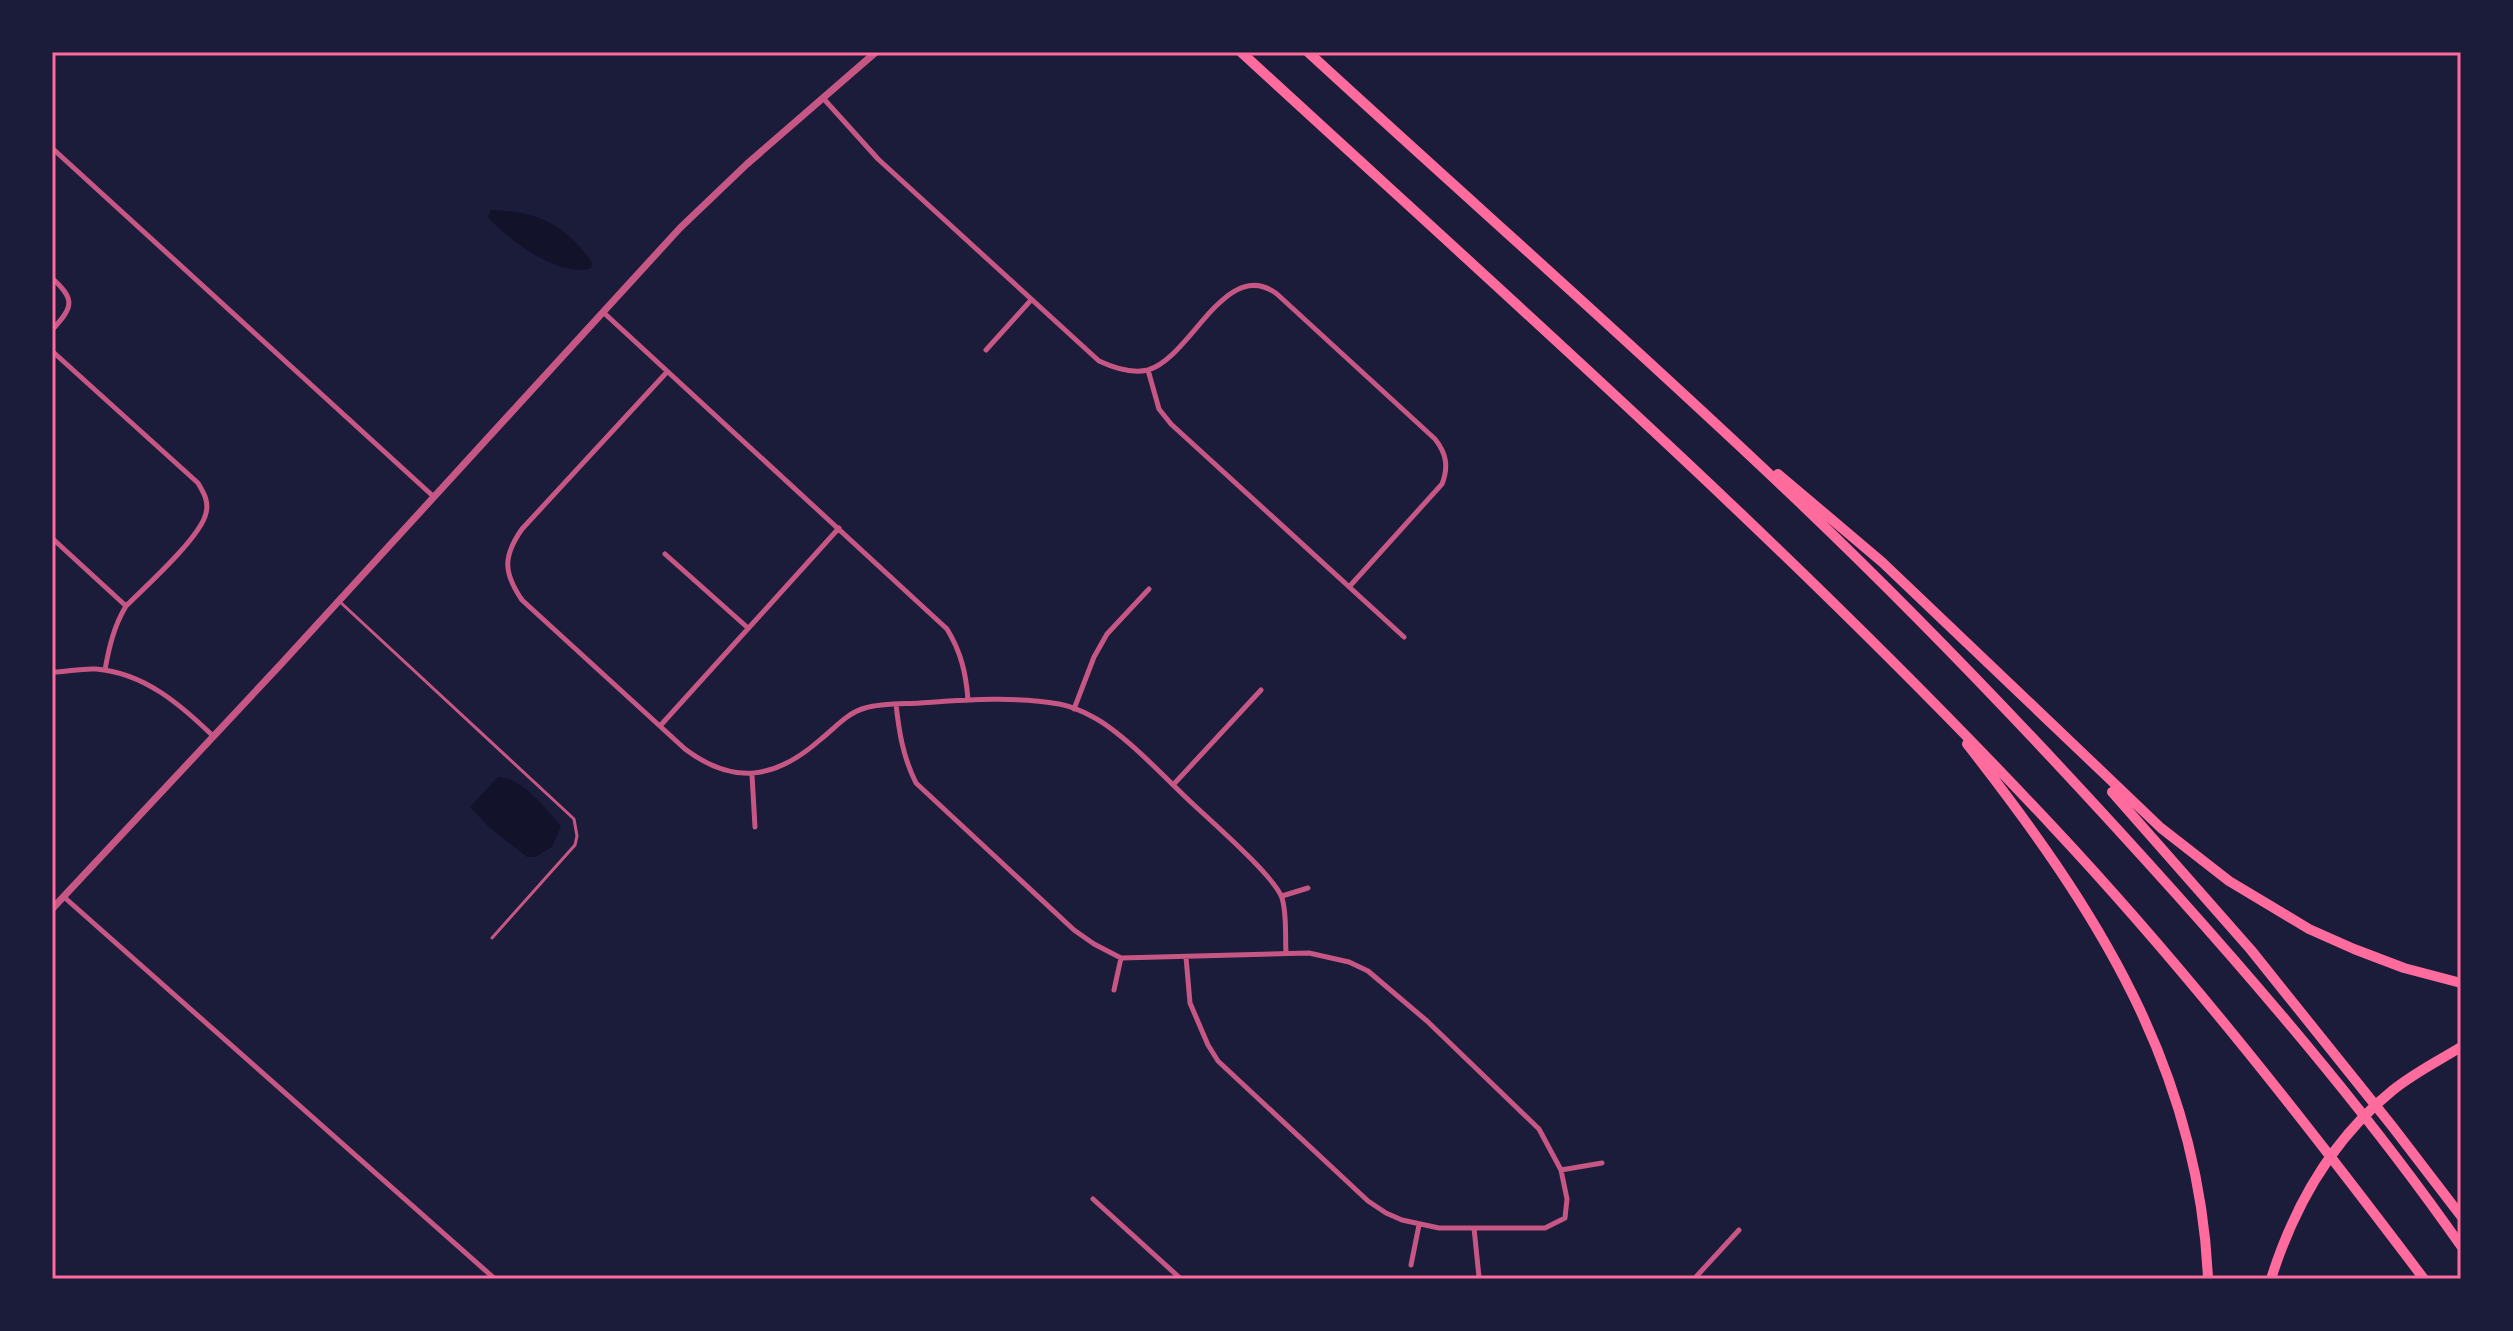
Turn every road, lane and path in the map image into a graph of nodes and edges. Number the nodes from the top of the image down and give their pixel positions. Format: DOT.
graph roads {
  1 [pos="876,52"];
  2 [pos="1241,52"];
  3 [pos="1308,52"];
  4 [pos="823,98"];
  5 [pos="52,148"];
  6 [pos="52,278"];
  7 [pos="1031,300"];
  8 [pos="603,312"];
  9 [pos="52,330"];
  10 [pos="986,350"];
  11 [pos="52,351"];
  12 [pos="1148,370"];
  13 [pos="667,372"];
  14 [pos="1700,409"];
  15 [pos="434,497"];
  16 [pos="839,528"];
  17 [pos="53,539"];
  18 [pos="665,554"];
  19 [pos="1349,587"];
  20 [pos="1149,589"];
  21 [pos="339,601"];
  22 [pos="126,606"];
  23 [pos="748,628"];
  24 [pos="1404,637"];
  25 [pos="1987,662"];
  26 [pos="105,670"];
  27 [pos="52,672"];
  28 [pos="1261,690"];
  29 [pos="1928,695"];
  30 [pos="968,700"];
  31 [pos="896,704"];
  32 [pos="1074,709"];
  33 [pos="660,726"];
  34 [pos="213,736"];
  35 [pos="752,775"];
  36 [pos="1173,785"];
  37 [pos="755,827"];
  38 [pos="1308,888"];
  39 [pos="1282,896"];
  40 [pos="64,897"];
  41 [pos="52,909"];
  42 [pos="492,938"];
  43 [pos="1286,952"];
  44 [pos="1186,957"];
  45 [pos="1121,958"];
  46 [pos="2461,983"];
  47 [pos="1114,990"];
  48 [pos="2461,1047"];
  49 [pos="1602,1163"];
  50 [pos="1561,1170"];
  51 [pos="1093,1199"];
  52 [pos="2461,1216"];
  53 [pos="1419,1225"];
  54 [pos="1474,1228"];
  55 [pos="1739,1230"];
  56 [pos="2461,1246"];
  57 [pos="1411,1265"];
  58 [pos="1479,1277"];
  59 [pos="495,1279"];
  60 [pos="1181,1279"];
  61 [pos="1694,1279"];
  62 [pos="2208,1279"];
  63 [pos="2271,1279"];
  64 [pos="2424,1279"];
  1 -- 4 [label="street"];
  2 -- 29 [label="highway"];
  3 -- 14 [label="highway"];
  4 -- 7 [label="street"];
  4 -- 8 [label="street"];
  5 -- 15 [label="street"];
  6 -- 9 [label="street"];
  7 -- 10 [label="street"];
  7 -- 12 [label="street"];
  8 -- 13 [label="street"];
  8 -- 15 [label="street"];
  11 -- 22 [label="street"];
  12 -- 19 [label="street"];
  12 -- 19 [label="street"];
  13 -- 16 [label="street"];
  13 -- 33 [label="street"];
  14 -- 25 [label="highway"];
  14 -- 56 [label="highway"];
  15 -- 21 [label="street"];
  16 -- 23 [label="street"];
  16 -- 30 [label="street"];
  17 -- 22 [label="street"];
  18 -- 23 [label="street"];
  19 -- 24 [label="street"];
  20 -- 32 [label="street"];
  21 -- 34 [label="street"];
  21 -- 42 [label="lane"];
  22 -- 26 [label="street"];
  23 -- 33 [label="street"];
  25 -- 46 [label="highway"];
  25 -- 52 [label="highway"];
  26 -- 27 [label="street"];
  26 -- 34 [label="street"];
  28 -- 36 [label="street"];
  29 -- 62 [label="highway"];
  29 -- 64 [label="highway"];
  30 -- 31 [label="street"];
  30 -- 32 [label="street"];
  31 -- 35 [label="street"];
  31 -- 45 [label="street"];
  32 -- 36 [label="street"];
  33 -- 35 [label="street"];
  34 -- 40 [label="street"];
  35 -- 37 [label="street"];
  36 -- 39 [label="street"];
  38 -- 39 [label="street"];
  39 -- 43 [label="street"];
  40 -- 41 [label="street"];
  40 -- 59 [label="street"];
  43 -- 44 [label="street"];
  43 -- 50 [label="street"];
  44 -- 45 [label="street"];
  44 -- 53 [label="street"];
  45 -- 47 [label="street"];
  48 -- 63 [label="highway"];
  49 -- 50 [label="street"];
  50 -- 54 [label="street"];
  51 -- 60 [label="street"];
  53 -- 54 [label="street"];
  53 -- 57 [label="street"];
  54 -- 58 [label="street"];
  55 -- 61 [label="street"];
}
